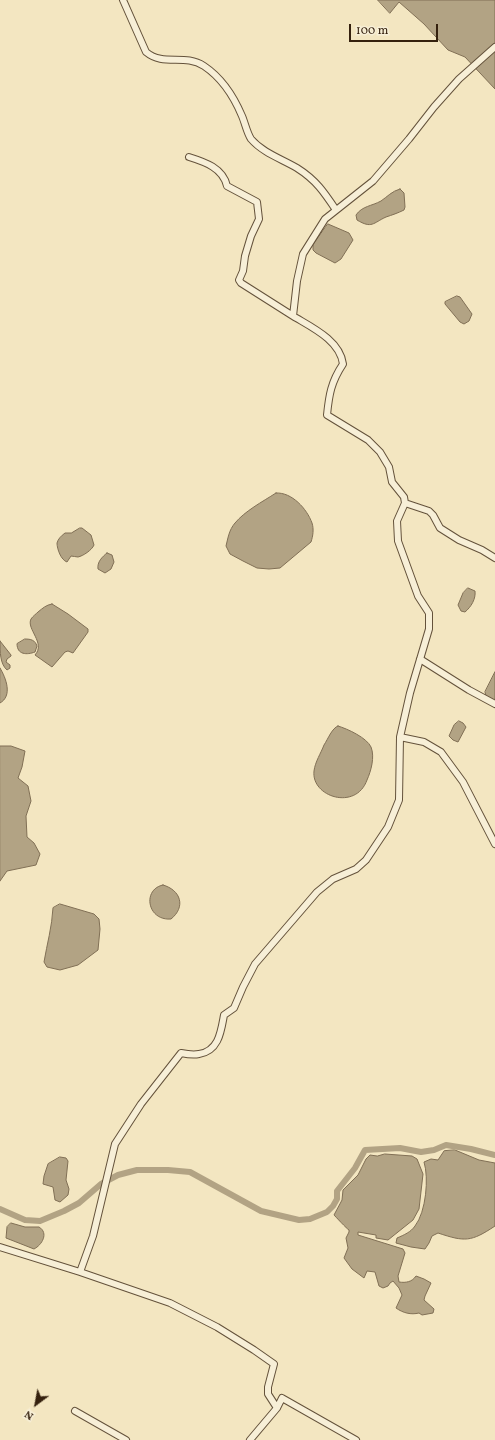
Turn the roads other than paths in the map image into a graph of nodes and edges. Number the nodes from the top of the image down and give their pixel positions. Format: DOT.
graph roads {
  1 [pos="123,0"];
  2 [pos="495,46"];
  3 [pos="189,157"];
  4 [pos="336,210"];
  5 [pos="293,316"];
  6 [pos="405,503"];
  7 [pos="495,558"];
  8 [pos="420,659"];
  9 [pos="495,704"];
  10 [pos="400,737"];
  11 [pos="495,844"];
  12 [pos="0,1247"];
  13 [pos="80,1272"];
  14 [pos="277,1408"];
  15 [pos="75,1411"];
  16 [pos="126,1440"];
  17 [pos="250,1440"];
  18 [pos="356,1440"];
  1 -- 4 [label="street"];
  2 -- 4 [label="street"];
  3 -- 5 [label="street"];
  4 -- 5 [label="street"];
  5 -- 6 [label="street"];
  6 -- 7 [label="street"];
  6 -- 8 [label="street"];
  8 -- 9 [label="street"];
  8 -- 10 [label="street"];
  10 -- 11 [label="street"];
  10 -- 13 [label="street"];
  12 -- 13 [label="street"];
  13 -- 14 [label="street"];
  14 -- 17 [label="street"];
  14 -- 18 [label="street"];
  15 -- 16 [label="street"];
}
